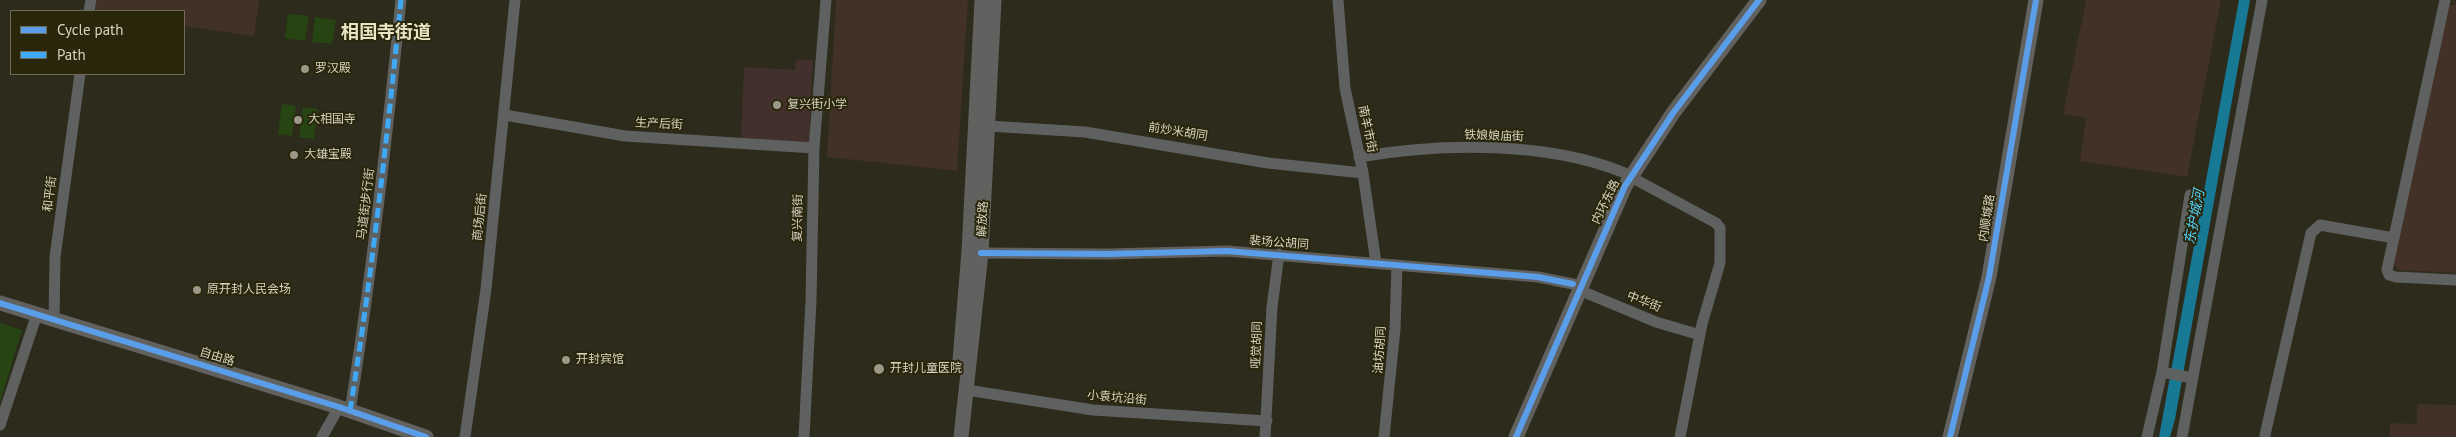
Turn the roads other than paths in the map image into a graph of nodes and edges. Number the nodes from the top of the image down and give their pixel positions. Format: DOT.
graph roads {
  1 [pos="401,0"];
  2 [pos="515,0"];
  3 [pos="826,0"];
  4 [pos="982,0"];
  5 [pos="994,0"];
  6 [pos="1338,0"];
  7 [pos="1749,0"];
  8 [pos="1759,0"];
  9 [pos="2036,0"];
  10 [pos="2262,0"];
  11 [pos="2445,0"];
  12 [pos="80,75"];
  13 [pos="505,114"];
  14 [pos="988,126"];
  15 [pos="814,148"];
  16 [pos="1359,157"];
  17 [pos="1363,173"];
  18 [pos="1628,175"];
  19 [pos="2190,195"];
  20 [pos="2394,238"];
  21 [pos="981,253"];
  22 [pos="1279,254"];
  23 [pos="1376,263"];
  24 [pos="1397,265"];
  25 [pos="2456,280"];
  26 [pos="1576,287"];
  27 [pos="0,303"];
  28 [pos="37,314"];
  29 [pos="54,319"];
  30 [pos="1700,334"];
  31 [pos="2166,373"];
  32 [pos="2188,377"];
  33 [pos="967,390"];
  34 [pos="344,409"];
  35 [pos="1266,421"];
  36 [pos="0,425"];
  37 [pos="2265,435"];
  38 [pos="322,437"];
  39 [pos="426,437"];
  40 [pos="465,437"];
  41 [pos="804,437"];
  42 [pos="951,437"];
  43 [pos="962,437"];
  44 [pos="1265,437"];
  45 [pos="1384,437"];
  46 [pos="1508,437"];
  47 [pos="1516,437"];
  48 [pos="1680,437"];
  49 [pos="1950,437"];
  50 [pos="2147,437"];
  51 [pos="2182,437"];
  1 -- 34 [label="street, 马道街步行街"];
  2 -- 13 [label="street, 商场后街"];
  3 -- 15 [label="street, 复兴南街"];
  4 -- 42 [label="street, 解放路"];
  5 -- 14 [label="street, 解放路"];
  6 -- 16 [label="street, 南羊市街"];
  7 -- 18 [label="street, 内环东路"];
  8 -- 18 [label="street, 内环东路"];
  9 -- 49 [label="street, 内顺城路"];
  10 -- 32 [label="street"];
  11 -- 20 [label="street"];
  12 -- 29 [label="street, 和平街"];
  13 -- 15 [label="street, 生产后街"];
  13 -- 40 [label="street, 商场后街"];
  14 -- 17 [label="street, 前炒米胡同"];
  14 -- 21 [label="street, 解放路"];
  15 -- 41 [label="street, 复兴南街"];
  16 -- 17 [label="street, 南羊市街"];
  16 -- 18 [label="street, 铁娘娘庙街"];
  17 -- 23 [label="street, 南羊市街"];
  18 -- 26 [label="street, 内环东路"];
  18 -- 30 [label="street, 铁娘娘庙街"];
  19 -- 31 [label="street"];
  20 -- 25 [label="street"];
  20 -- 37 [label="street"];
  21 -- 22 [label="street, 裴场公胡同"];
  21 -- 33 [label="street, 解放路"];
  22 -- 23 [label="street, 裴场公胡同"];
  22 -- 35 [label="street, 哑觉胡同"];
  23 -- 24 [label="street, 裴场公胡同"];
  24 -- 26 [label="street, 裴场公胡同"];
  24 -- 45 [label="street, 油坊胡同"];
  26 -- 30 [label="street, 中华街"];
  26 -- 46 [label="street, 内环东路"];
  26 -- 47 [label="street, 内环东路"];
  27 -- 28 [label="street, 自由路"];
  28 -- 29 [label="street, 自由路"];
  28 -- 36 [label="street"];
  29 -- 34 [label="street, 自由路"];
  30 -- 48 [label="street"];
  31 -- 32 [label="street"];
  31 -- 50 [label="street"];
  32 -- 51 [label="street"];
  33 -- 35 [label="street, 小袁坑沿街"];
  33 -- 43 [label="street, 解放路"];
  34 -- 38 [label="street"];
  34 -- 39 [label="street, 自由路"];
  35 -- 44 [label="street, 哑觉胡同"];
}
